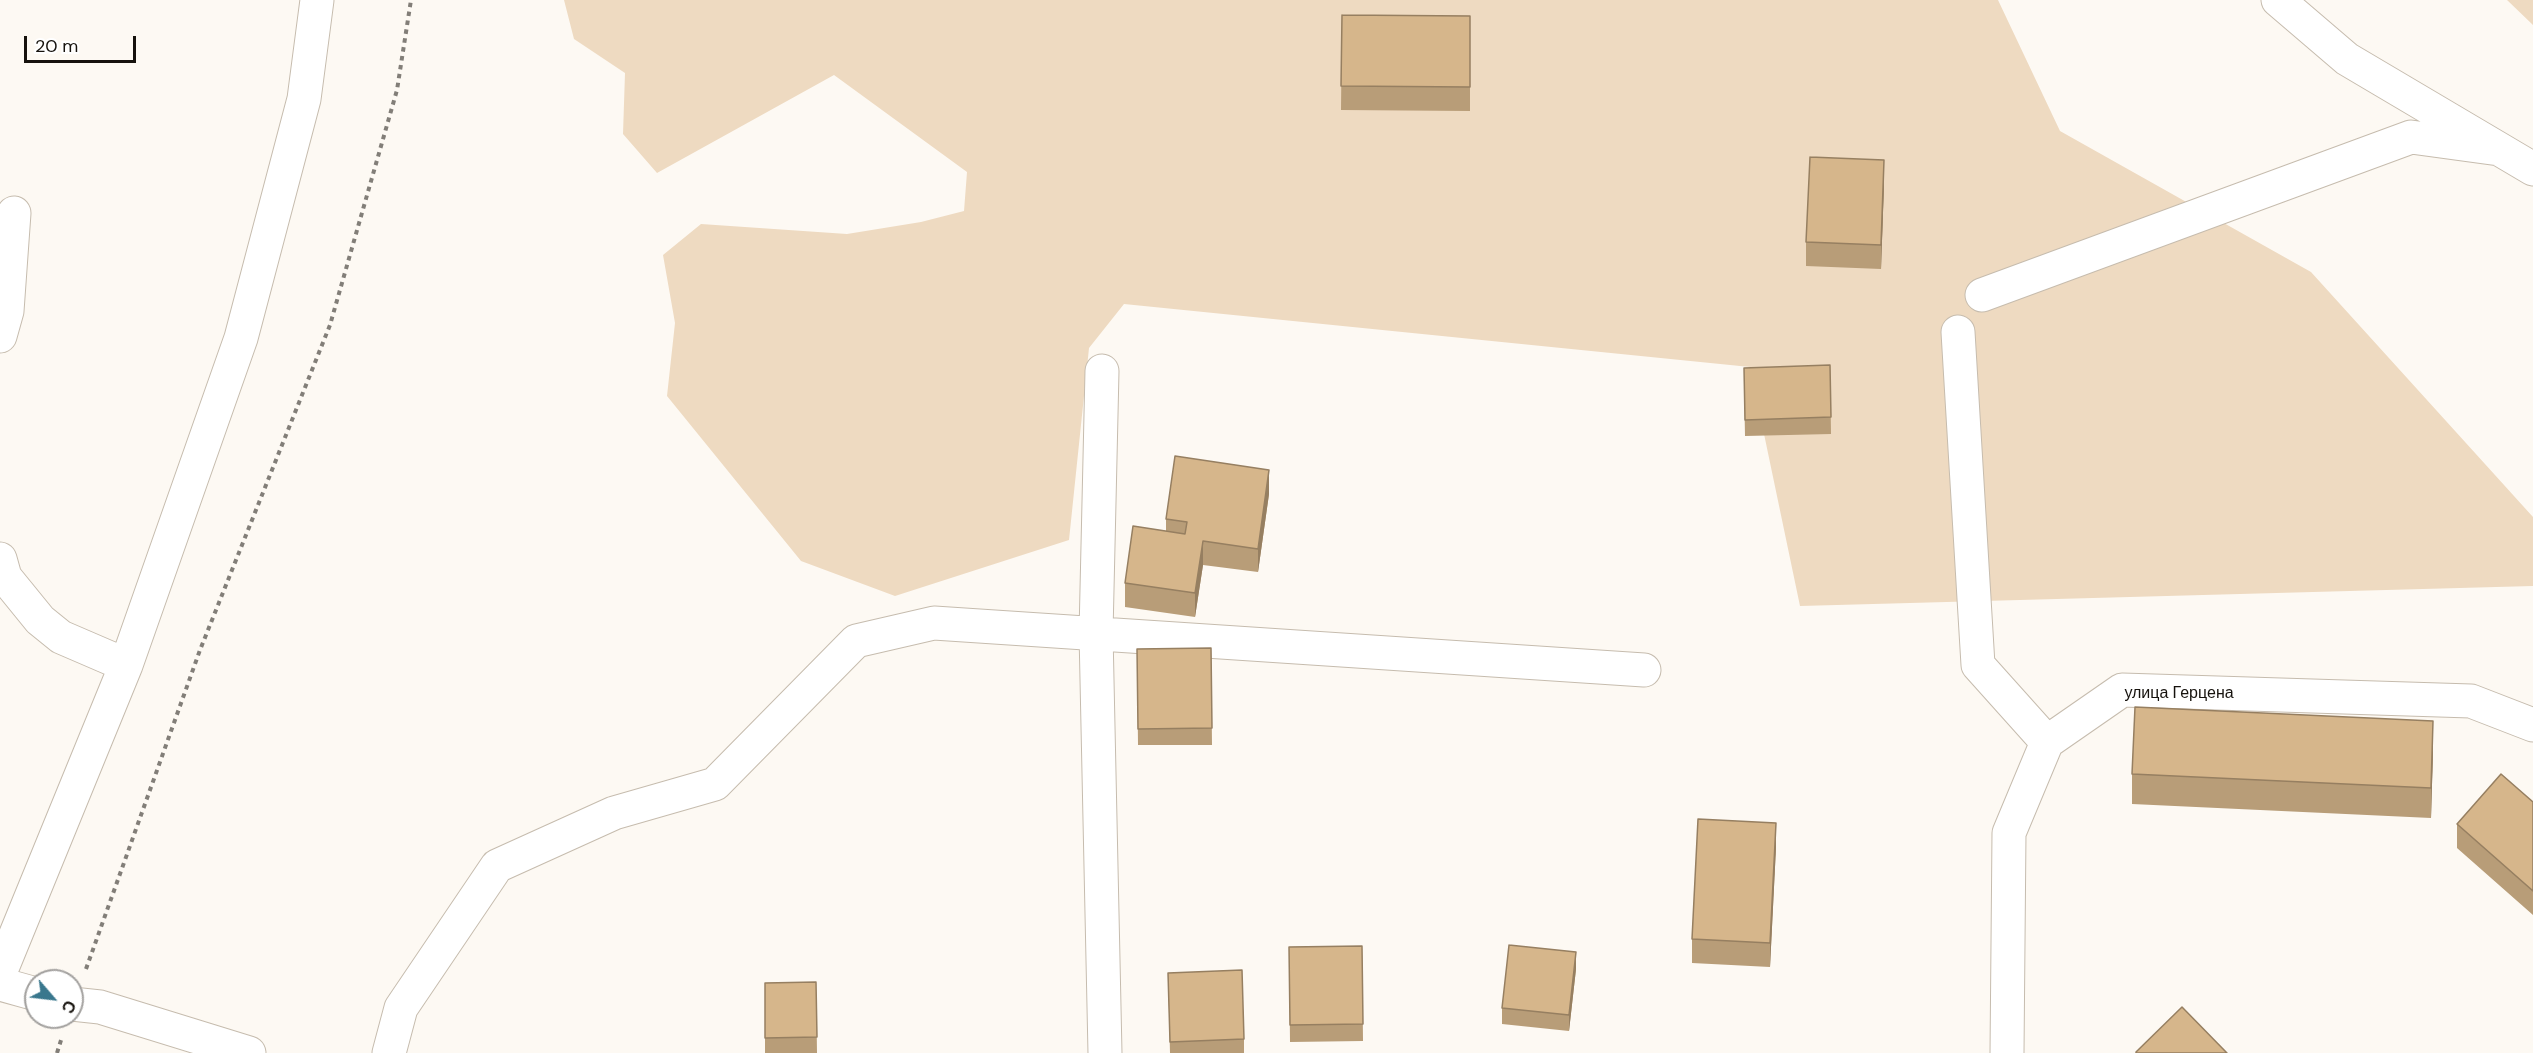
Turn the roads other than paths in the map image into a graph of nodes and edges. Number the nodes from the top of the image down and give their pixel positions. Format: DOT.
graph roads {
  1 [pos="317,0"];
  2 [pos="2278,0"];
  3 [pos="2499,149"];
  4 [pos="2533,169"];
  5 [pos="14,213"];
  6 [pos="1982,295"];
  7 [pos="1958,332"];
  8 [pos="0,336"];
  9 [pos="1102,371"];
  10 [pos="0,559"];
  11 [pos="1096,633"];
  12 [pos="126,665"];
  13 [pos="1644,670"];
  14 [pos="2533,725"];
  15 [pos="2047,742"];
  16 [pos="0,973"];
  17 [pos="0,984"];
  18 [pos="24,991"];
  19 [pos="84,1005"];
  20 [pos="249,1053"];
  21 [pos="389,1053"];
  22 [pos="1105,1053"];
  23 [pos="2007,1053"];
  1 -- 12 [label="street"];
  2 -- 3 [label="street"];
  3 -- 4 [label="street"];
  3 -- 6 [label="street"];
  5 -- 8 [label="street"];
  7 -- 15 [label="street"];
  9 -- 11 [label="street"];
  10 -- 12 [label="street"];
  11 -- 13 [label="street"];
  11 -- 21 [label="street"];
  11 -- 22 [label="street"];
  12 -- 16 [label="street"];
  14 -- 15 [label="street, улица Герцена"];
  15 -- 23 [label="street"];
  17 -- 18 [label="street"];
  19 -- 20 [label="street"];
}
